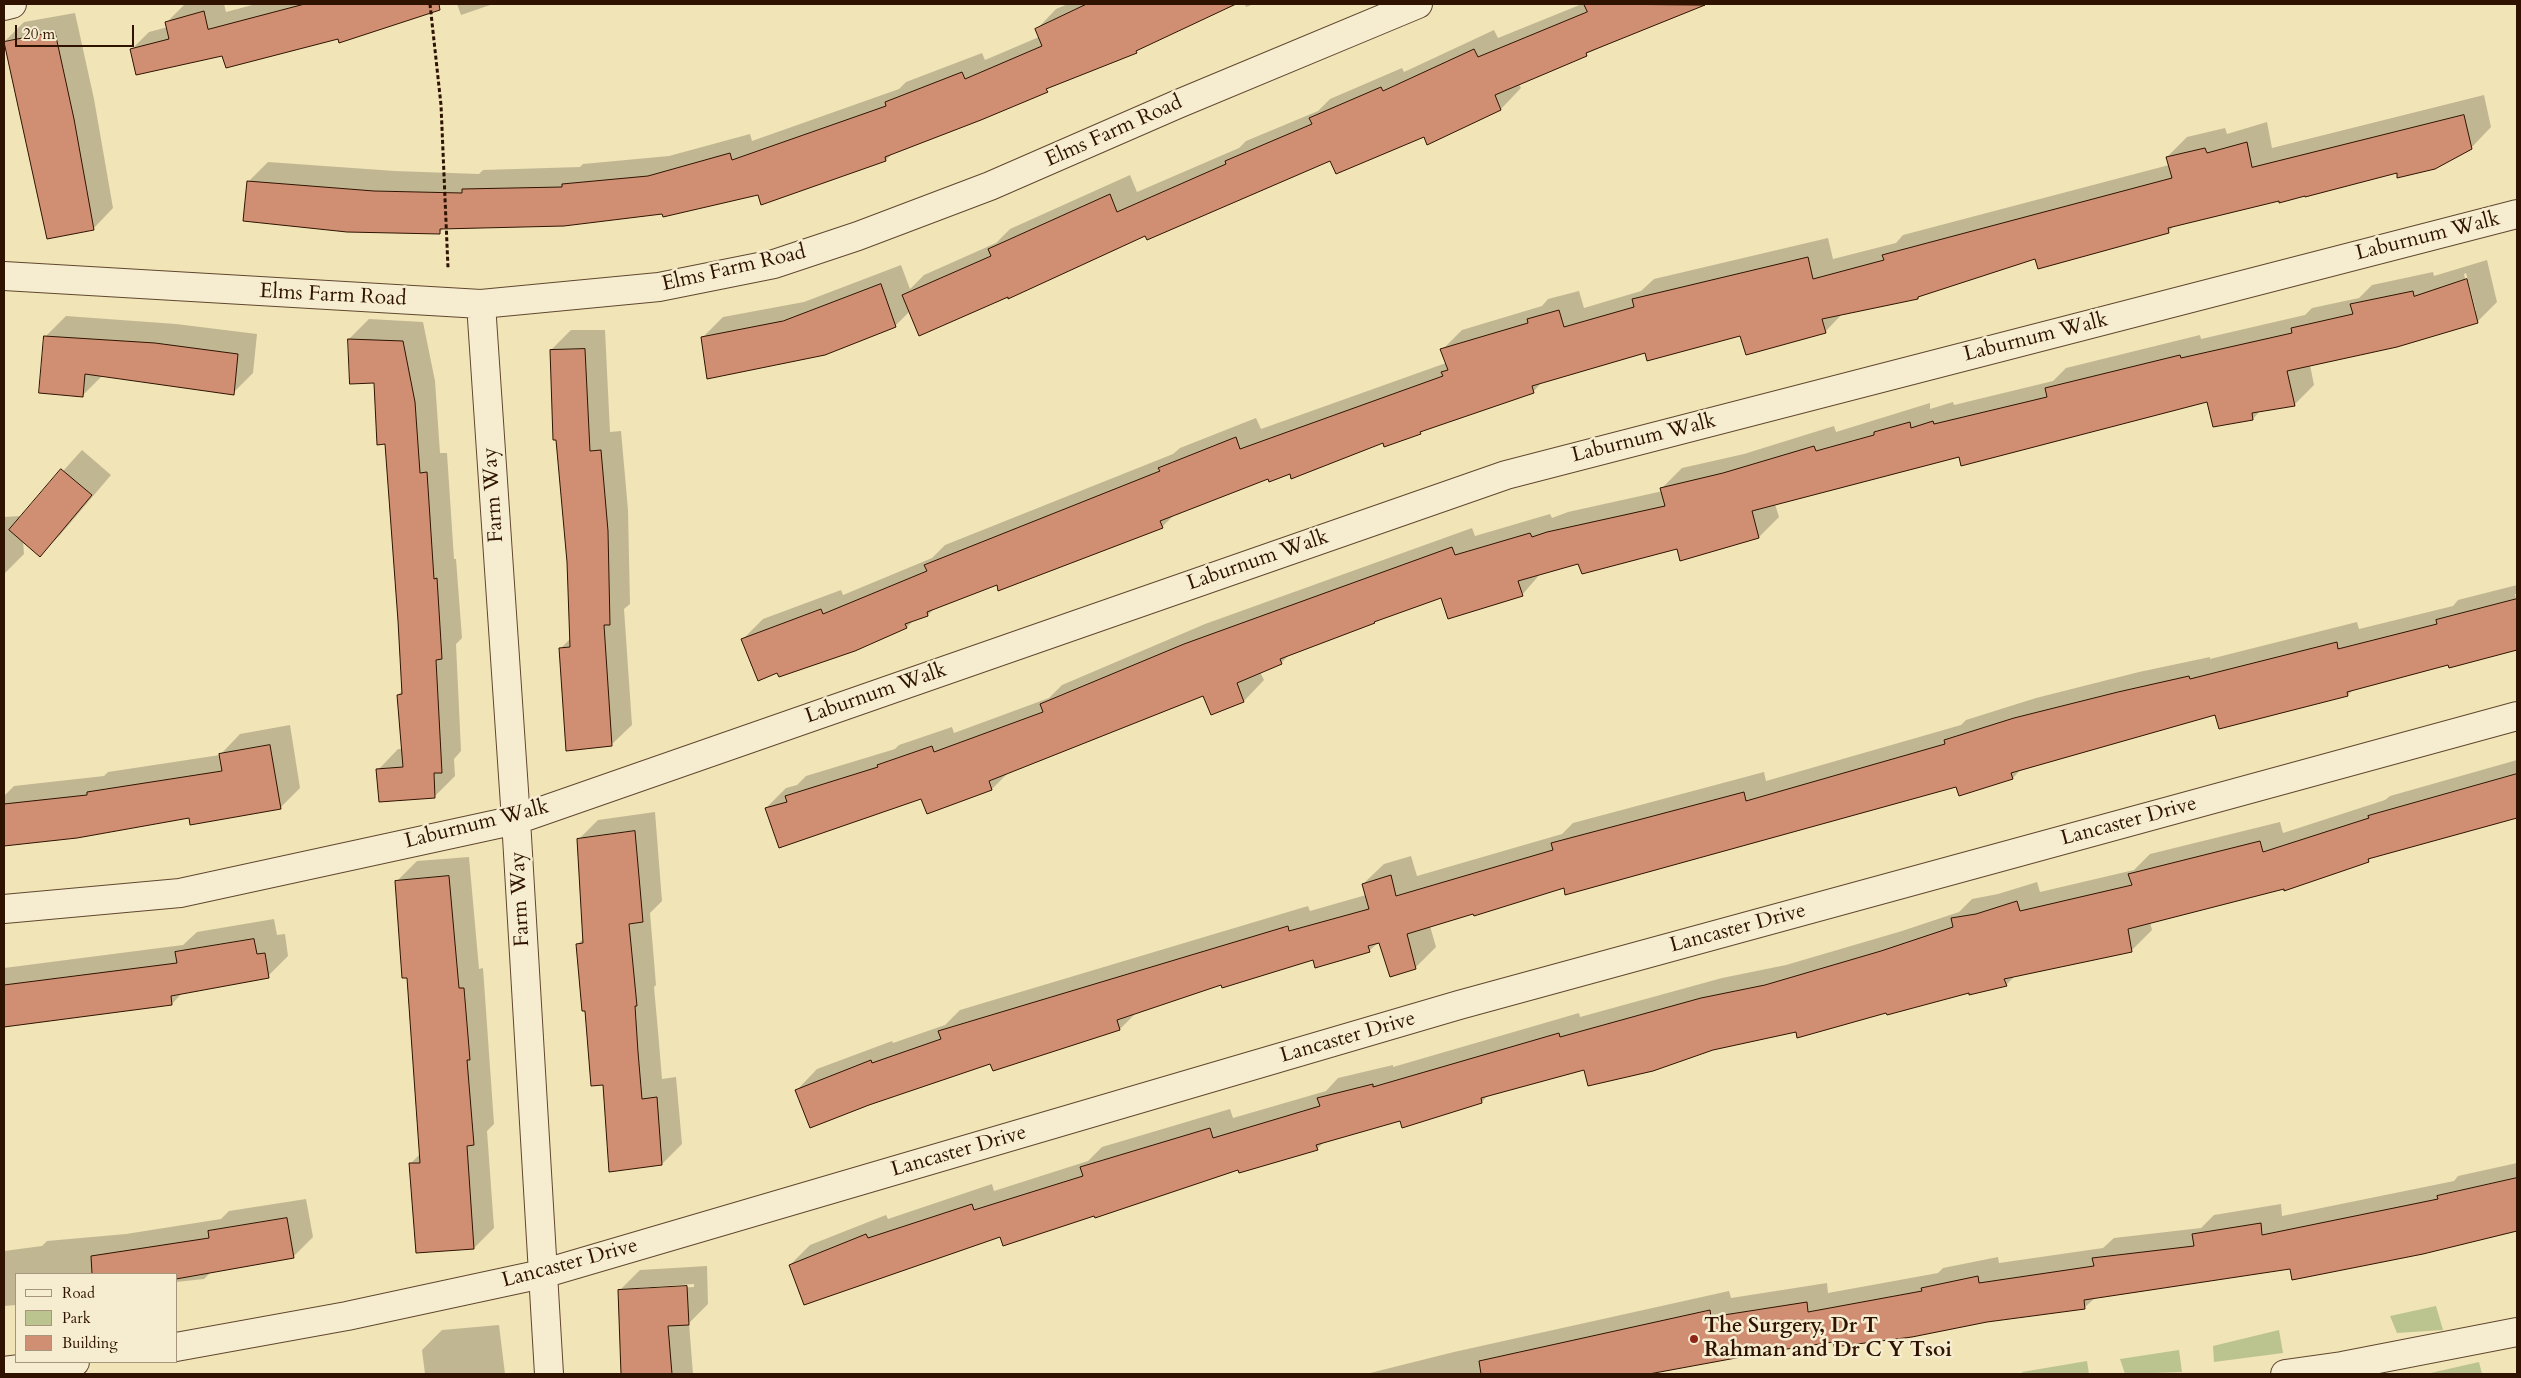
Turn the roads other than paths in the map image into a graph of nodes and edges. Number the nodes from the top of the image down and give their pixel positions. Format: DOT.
graph roads {
  1 [pos="12,4"];
  2 [pos="1418,4"];
  3 [pos="4,6"];
  4 [pos="2517,214"];
  5 [pos="4,276"];
  6 [pos="481,304"];
  7 [pos="2517,716"];
  8 [pos="516,820"];
  9 [pos="4,909"];
  10 [pos="542,1274"];
  11 [pos="2517,1332"];
  12 [pos="178,1347"];
  13 [pos="67,1363"];
  14 [pos="4,1371"];
  15 [pos="549,1374"];
  16 [pos="2285,1374"];
  1 -- 3 [label="street"];
  2 -- 6 [label="street, Elms Farm Road"];
  4 -- 8 [label="street, Laburnum Walk"];
  5 -- 6 [label="street, Elms Farm Road"];
  6 -- 8 [label="street, Farm Way"];
  7 -- 10 [label="street, Lancaster Drive"];
  8 -- 9 [label="street, Laburnum Walk"];
  8 -- 10 [label="street, Farm Way"];
  10 -- 12 [label="street, Lancaster Drive"];
  10 -- 15 [label="street, Farm Way"];
  11 -- 16 [label="street"];
  13 -- 14 [label="street"];
}
